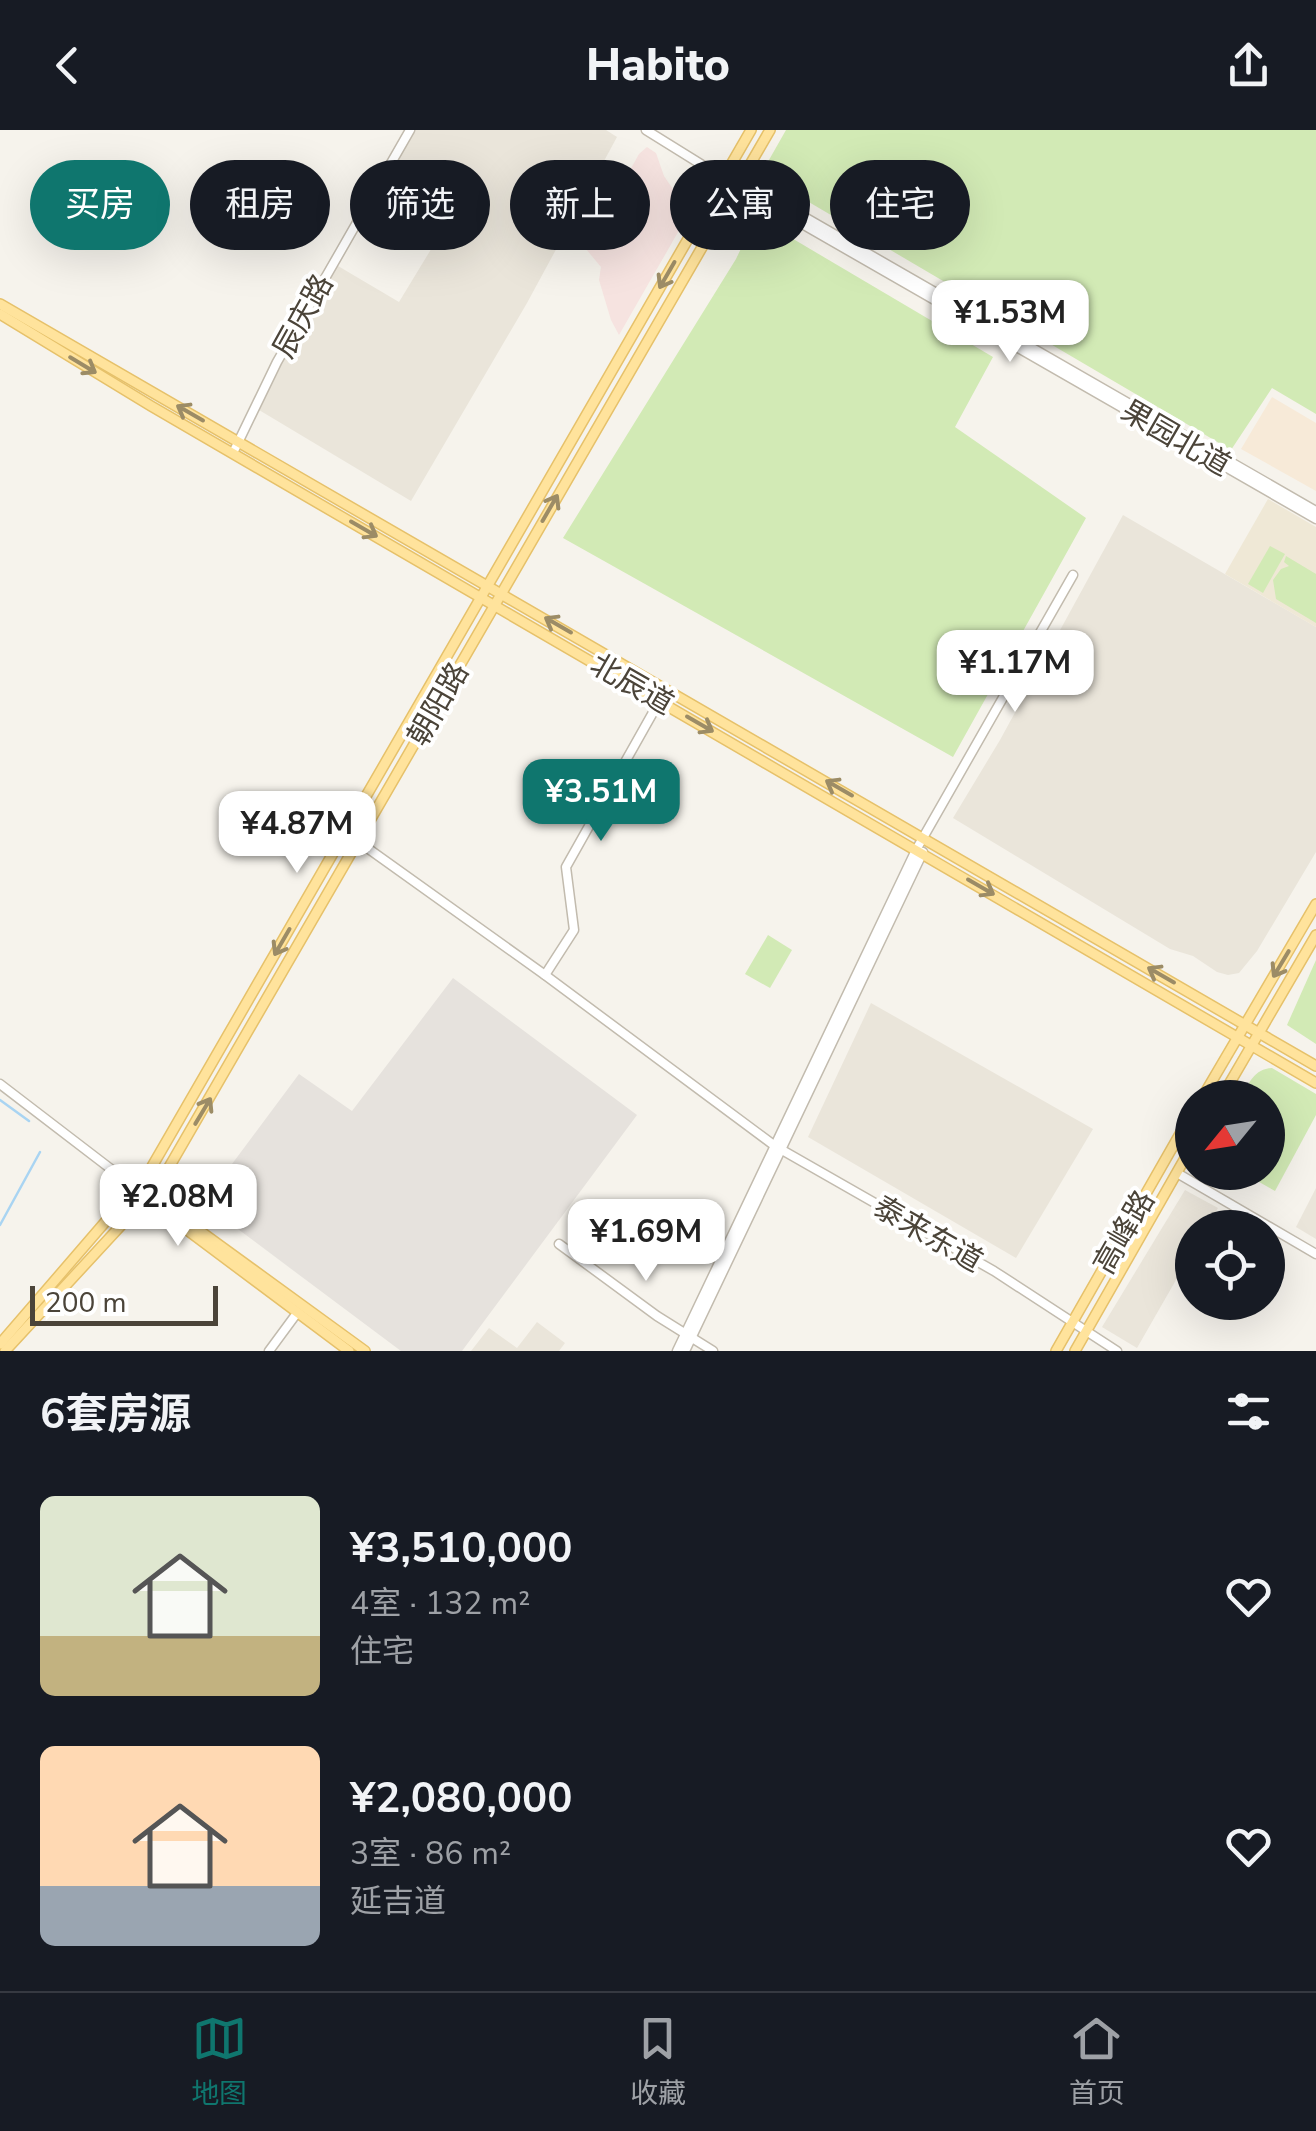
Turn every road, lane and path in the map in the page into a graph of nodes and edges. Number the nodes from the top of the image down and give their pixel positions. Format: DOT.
graph roads {
  1 [pos="408,130"];
  2 [pos="646,130"];
  3 [pos="751,130"];
  4 [pos="770,130"];
  5 [pos="699,160"];
  6 [pos="734,160"];
  7 [pos="752,160"];
  8 [pos="810,224"];
  9 [pos="681,250"];
  10 [pos="699,250"];
  11 [pos="0,296"];
  12 [pos="0,304"];
  13 [pos="0,314"];
  14 [pos="0,322"];
  15 [pos="27,325"];
  16 [pos="236,439"];
  17 [pos="231,452"];
  18 [pos="1316,515"];
  19 [pos="1073,574"];
  20 [pos="486,584"];
  21 [pos="502,593"];
  22 [pos="479,596"];
  23 [pos="494,605"];
  24 [pos="660,700"];
  25 [pos="345,832"];
  26 [pos="924,837"];
  27 [pos="359,841"];
  28 [pos="919,852"];
  29 [pos="1316,904"];
  30 [pos="1316,935"];
  31 [pos="545,975"];
  32 [pos="1245,1024"];
  33 [pos="1259,1033"];
  34 [pos="1238,1038"];
  35 [pos="1252,1046"];
  36 [pos="1316,1066"];
  37 [pos="1213,1080"];
  38 [pos="1232,1080"];
  39 [pos="1316,1083"];
  40 [pos="0,1084"];
  41 [pos="1175,1143"];
  42 [pos="778,1148"];
  43 [pos="1175,1175"];
  44 [pos="137,1188"];
  45 [pos="1205,1190"];
  46 [pos="147,1196"];
  47 [pos="559,1244"];
  48 [pos="1316,1254"];
  49 [pos="297,1313"];
  50 [pos="1074,1320"];
  51 [pos="1088,1329"];
  52 [pos="690,1335"];
  53 [pos="0,1344"];
  54 [pos="6,1351"];
  55 [pos="269,1351"];
  56 [pos="349,1351"];
  57 [pos="365,1351"];
  58 [pos="677,1351"];
  59 [pos="685,1351"];
  60 [pos="713,1351"];
  61 [pos="1056,1351"];
  62 [pos="1074,1351"];
  63 [pos="1117,1351"];
  1 -- 16 [label="street, 辰庆路"];
  2 -- 5 [label="street, 果园北道"];
  3 -- 6 [label="main road, 朝阳路"];
  4 -- 7 [label="main road, 朝阳路"];
  8 -- 18 [label="street, 果园北道"];
  9 -- 20 [label="main road, 朝阳路, one-way"];
  21 -- 10 [label="main road, 朝阳路, one-way"];
  11 -- 15 [label="main road"];
  12 -- 15 [label="main road, 北辰道"];
  13 -- 15 [label="main road, 北辰道"];
  14 -- 15 [label="main road"];
  16 -- 15 [label="main road, 北辰道, one-way"];
  15 -- 17 [label="main road, 北辰道, one-way"];
  16 -- 17 [label="street, 辰庆路"];
  16 -- 20 [label="main road, 北辰道"];
  17 -- 22 [label="main road, 北辰道, one-way"];
  19 -- 26 [label="street"];
  20 -- 21 [label="main road, 北辰道"];
  20 -- 22 [label="main road, 朝阳路"];
  21 -- 23 [label="main road, 朝阳路"];
  26 -- 21 [label="main road, 北辰道, one-way"];
  22 -- 23 [label="main road, 北辰道"];
  22 -- 25 [label="main road, 朝阳路"];
  23 -- 24 [label="main road, 北辰道"];
  23 -- 27 [label="main road, 朝阳路"];
  24 -- 28 [label="main road, 北辰道, one-way"];
  24 -- 31 [label="street"];
  25 -- 27 [label="street, 泰来东道"];
  25 -- 44 [label="main road, 朝阳路, one-way"];
  26 -- 28 [label="street"];
  32 -- 26 [label="main road, 北辰道, one-way"];
  27 -- 31 [label="street, 泰来东道"];
  46 -- 27 [label="main road, 朝阳路, one-way"];
  28 -- 34 [label="main road, 北辰道, one-way"];
  28 -- 42 [label="street"];
  29 -- 32 [label="main road, one-way"];
  30 -- 33 [label="main road"];
  31 -- 42 [label="street, 泰来东道"];
  32 -- 33 [label="main road, 北辰道"];
  32 -- 34 [label="main road"];
  33 -- 35 [label="main road"];
  33 -- 36 [label="main road, 北辰道"];
  34 -- 35 [label="main road, 北辰道"];
  34 -- 37 [label="main road"];
  35 -- 38 [label="main road"];
  35 -- 39 [label="main road, 北辰道"];
  40 -- 44 [label="street"];
  41 -- 50 [label="main road, 高峰路"];
  42 -- 50 [label="street, 泰来东道"];
  42 -- 52 [label="street"];
  43 -- 51 [label="main road, 高峰路"];
  44 -- 46 [label="main road"];
  44 -- 53 [label="main road, 朝阳路"];
  45 -- 48 [label="street"];
  46 -- 49 [label="main road"];
  46 -- 54 [label="main road, 朝阳路"];
  46 -- 57 [label="main road"];
  47 -- 52 [label="street"];
  49 -- 55 [label="street"];
  49 -- 56 [label="main road"];
  50 -- 51 [label="street, 泰来东道"];
  50 -- 61 [label="main road, 高峰路"];
  51 -- 62 [label="main road, 高峰路"];
  51 -- 63 [label="street, 泰来东道"];
  52 -- 58 [label="street"];
  52 -- 59 [label="street"];
  52 -- 60 [label="street"];
}
